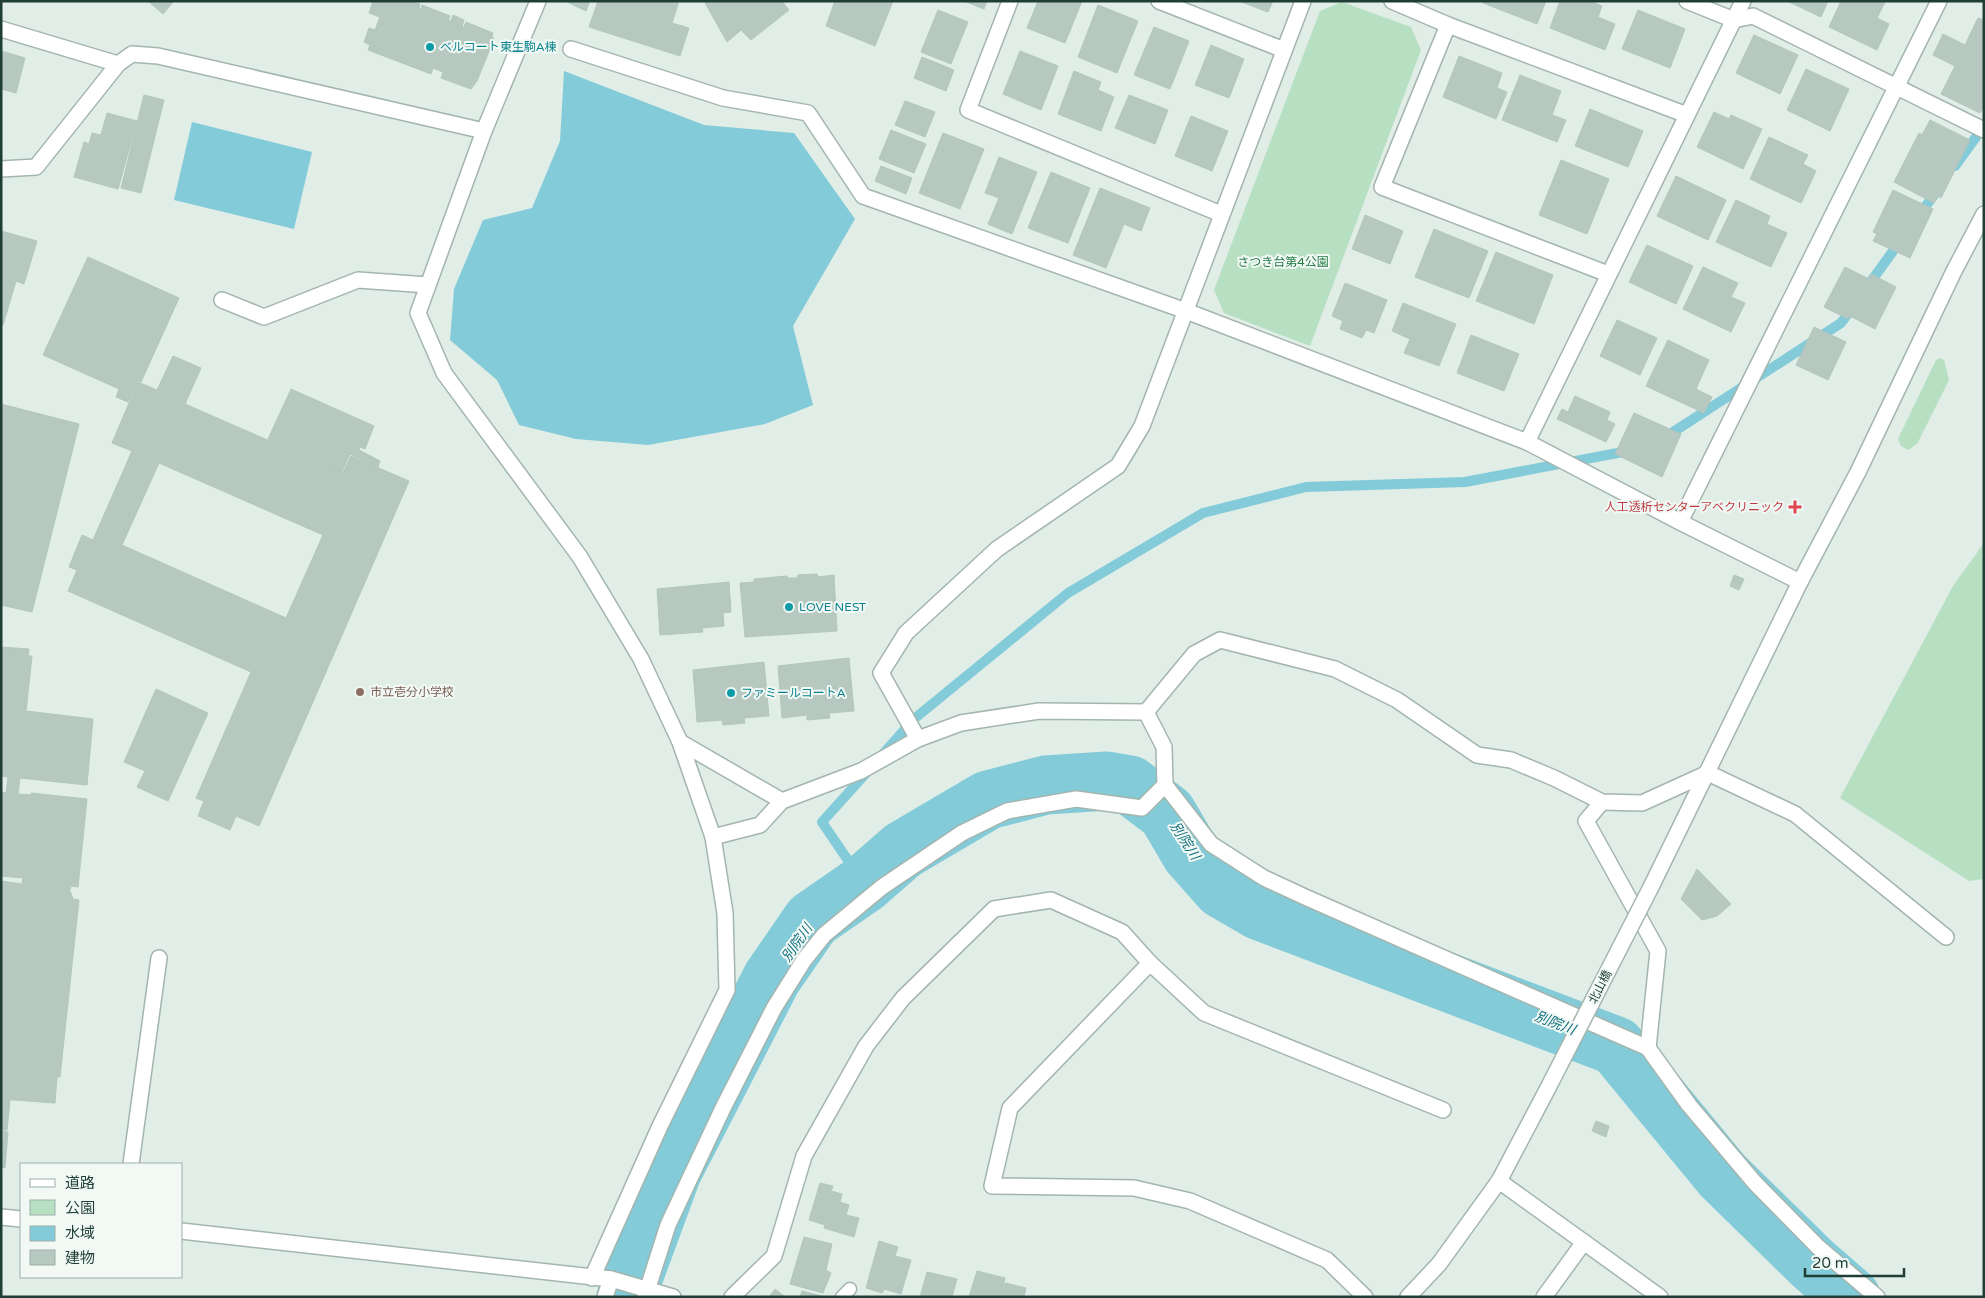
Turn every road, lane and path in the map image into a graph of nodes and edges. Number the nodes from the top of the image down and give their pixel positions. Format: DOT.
graph roads {
  1 [pos="538,1"];
  2 [pos="1010,1"];
  3 [pos="1159,1"];
  4 [pos="1303,1"];
  5 [pos="1392,1"];
  6 [pos="1687,1"];
  7 [pos="1743,1"];
  8 [pos="1939,1"];
  9 [pos="1734,20"];
  10 [pos="1448,26"];
  11 [pos="1,29"];
  12 [pos="571,49"];
  13 [pos="1284,50"];
  14 [pos="118,64"];
  15 [pos="1895,87"];
  16 [pos="1687,115"];
  17 [pos="1984,130"];
  18 [pos="484,132"];
  19 [pos="1,169"];
  20 [pos="1221,214"];
  21 [pos="1984,214"];
  22 [pos="1608,274"];
  23 [pos="428,285"];
  24 [pos="222,300"];
  25 [pos="1186,311"];
  26 [pos="1527,442"];
  27 [pos="1680,522"];
  28 [pos="1800,582"];
  29 [pos="1146,712"];
  30 [pos="918,739"];
  31 [pos="680,742"];
  32 [pos="1708,773"];
  33 [pos="1164,785"];
  34 [pos="782,801"];
  35 [pos="1602,802"];
  36 [pos="714,837"];
  37 [pos="1946,937"];
  38 [pos="159,958"];
  39 [pos="1150,963"];
  40 [pos="1648,1048"];
  41 [pos="1444,1110"];
  42 [pos="131,1163"];
  43 [pos="1499,1181"];
  44 [pos="1,1218"];
  45 [pos="20,1218"];
  46 [pos="182,1231"];
  47 [pos="1584,1242"];
  48 [pos="592,1278"];
  49 [pos="612,1279"];
  50 [pos="646,1291"];
  51 [pos="605,1297"];
  52 [pos="673,1297"];
  53 [pos="732,1297"];
  54 [pos="1365,1297"];
  55 [pos="1408,1297"];
  56 [pos="1544,1297"];
  57 [pos="1660,1297"];
  58 [pos="1877,1297"];
  1 -- 18 [label="street"];
  2 -- 20 [label="street"];
  3 -- 13 [label="street"];
  4 -- 13 [label="street"];
  5 -- 10 [label="street"];
  6 -- 9 [label="street"];
  7 -- 9 [label="street"];
  8 -- 15 [label="street"];
  9 -- 15 [label="street"];
  9 -- 16 [label="street"];
  10 -- 16 [label="street"];
  10 -- 22 [label="street"];
  11 -- 14 [label="street"];
  12 -- 25 [label="street"];
  13 -- 20 [label="street"];
  14 -- 18 [label="street"];
  14 -- 19 [label="street"];
  15 -- 17 [label="street"];
  15 -- 27 [label="street"];
  16 -- 22 [label="street"];
  18 -- 23 [label="street"];
  20 -- 25 [label="street"];
  21 -- 28 [label="street, 北山橋"];
  22 -- 26 [label="street"];
  23 -- 24 [label="street"];
  23 -- 31 [label="street"];
  25 -- 26 [label="street"];
  25 -- 30 [label="street"];
  26 -- 27 [label="street"];
  27 -- 28 [label="street"];
  28 -- 32 [label="street, 北山橋"];
  29 -- 30 [label="street"];
  29 -- 33 [label="street"];
  29 -- 35 [label="street"];
  30 -- 34 [label="street"];
  31 -- 34 [label="street"];
  31 -- 36 [label="street"];
  32 -- 35 [label="street"];
  32 -- 37 [label="street"];
  32 -- 43 [label="street, 北山橋, bridge"];
  33 -- 40 [label="street"];
  33 -- 50 [label="street"];
  34 -- 36 [label="street"];
  35 -- 40 [label="street"];
  36 -- 48 [label="street"];
  38 -- 42 [label="street"];
  39 -- 41 [label="street"];
  39 -- 53 [label="street"];
  39 -- 54 [label="street"];
  40 -- 58 [label="street"];
  43 -- 47 [label="street"];
  43 -- 55 [label="street, 北山橋"];
  44 -- 45 [label="street"];
  46 -- 48 [label="street"];
  47 -- 56 [label="street"];
  47 -- 57 [label="street"];
  48 -- 49 [label="street"];
  49 -- 50 [label="street"];
  49 -- 51 [label="street"];
  50 -- 52 [label="street"];
}
